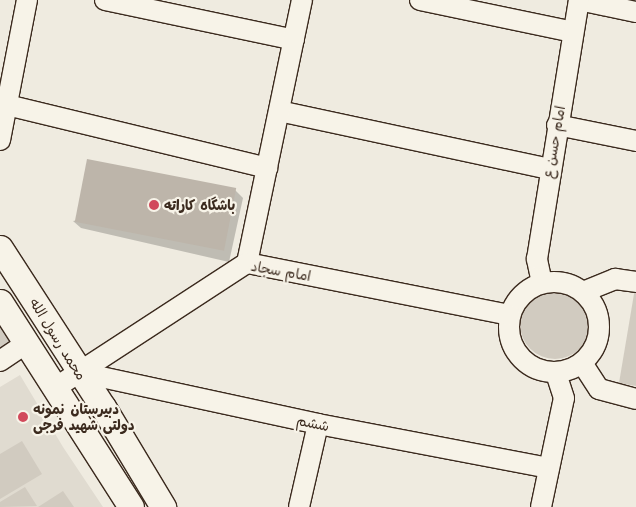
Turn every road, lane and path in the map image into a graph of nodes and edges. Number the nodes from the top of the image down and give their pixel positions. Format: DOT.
graph roads {
  1 [pos="27,0"];
  2 [pos="105,0"];
  3 [pos="302,0"];
  4 [pos="420,0"];
  5 [pos="579,0"];
  6 [pos="636,12"];
  7 [pos="573,32"];
  8 [pos="294,40"];
  9 [pos="8,52"];
  10 [pos="7,105"];
  11 [pos="279,111"];
  12 [pos="557,125"];
  13 [pos="0,140"];
  14 [pos="636,141"];
  15 [pos="267,168"];
  16 [pos="549,169"];
  17 [pos="0,248"];
  18 [pos="247,263"];
  19 [pos="636,282"];
  20 [pos="542,283"];
  21 [pos="583,292"];
  22 [pos="0,302"];
  23 [pos="510,315"];
  24 [pos="25,344"];
  25 [pos="0,361"];
  26 [pos="582,363"];
  27 [pos="78,372"];
  28 [pos="556,373"];
  29 [pos="55,388"];
  30 [pos="636,399"];
  31 [pos="318,424"];
  32 [pos="550,468"];
  33 [pos="131,507"];
  34 [pos="163,507"];
  35 [pos="299,507"];
  36 [pos="543,507"];
  1 -- 9 [label="street"];
  2 -- 8 [label="street"];
  3 -- 8 [label="street"];
  4 -- 7 [label="street"];
  5 -- 6 [label="street"];
  5 -- 7 [label="street, امام حسن ع"];
  7 -- 12 [label="street, امام حسن ع"];
  8 -- 11 [label="street"];
  9 -- 10 [label="street"];
  10 -- 13 [label="street"];
  10 -- 15 [label="street"];
  11 -- 15 [label="street"];
  11 -- 16 [label="street"];
  12 -- 14 [label="street"];
  12 -- 16 [label="street, امام حسن ع"];
  15 -- 18 [label="street"];
  16 -- 20 [label="street, امام حسن ع"];
  17 -- 27 [label="street, محمد رسول الله"];
  18 -- 23 [label="street, امام سجاد"];
  18 -- 27 [label="street, امام سجاد"];
  19 -- 21 [label="street"];
  20 -- 21 [label="street"];
  20 -- 23 [label="street"];
  21 -- 26 [label="street"];
  22 -- 24 [label="street, محمد رسول الله"];
  23 -- 28 [label="street"];
  24 -- 25 [label="street"];
  24 -- 29 [label="street, محمد رسول الله"];
  26 -- 28 [label="street"];
  26 -- 30 [label="street"];
  27 -- 29 [label="street, امام سجاد"];
  27 -- 31 [label="street, ششم"];
  27 -- 34 [label="street, محمد رسول الله"];
  28 -- 32 [label="street"];
  29 -- 33 [label="street, محمد رسول الله"];
  31 -- 32 [label="street, ششم"];
  31 -- 35 [label="street"];
  32 -- 36 [label="street"];
}
